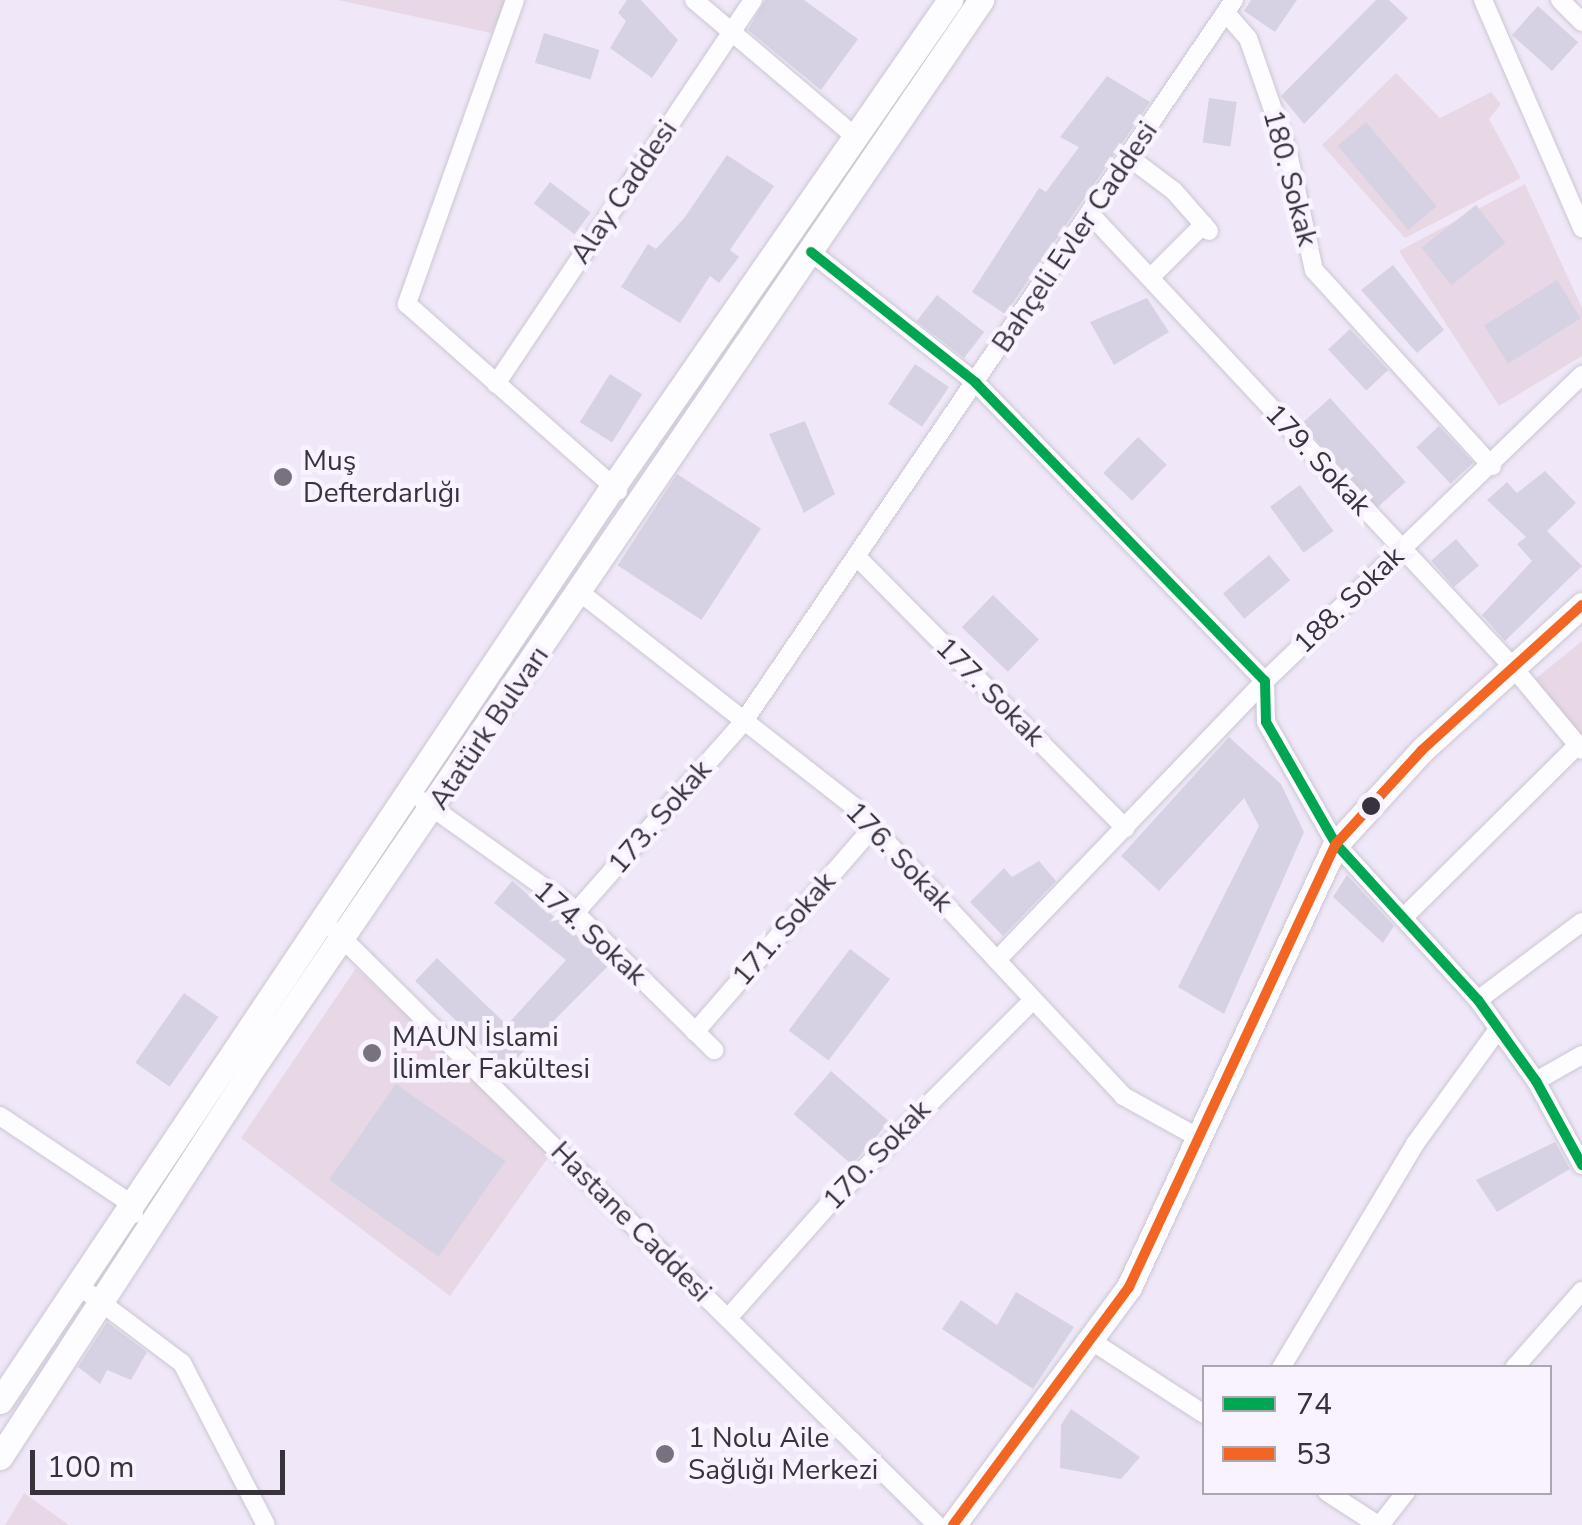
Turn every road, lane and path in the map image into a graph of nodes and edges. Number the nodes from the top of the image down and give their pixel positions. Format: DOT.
graph roads {
  1 [pos="515,0"];
  2 [pos="694,0"];
  3 [pos="752,0"];
  4 [pos="950,0"];
  5 [pos="981,0"];
  6 [pos="1483,0"];
  7 [pos="1560,0"];
  8 [pos="1230,6"];
  9 [pos="1582,22"];
  10 [pos="730,32"];
  11 [pos="858,138"];
  12 [pos="1130,158"];
  13 [pos="1092,216"];
  14 [pos="1582,228"];
  15 [pos="811,252"];
  16 [pos="1150,278"];
  17 [pos="1582,375"];
  18 [pos="976,382"];
  19 [pos="496,384"];
  20 [pos="1492,466"];
  21 [pos="612,488"];
  22 [pos="636,500"];
  23 [pos="1401,548"];
  24 [pos="856,556"];
  25 [pos="582,594"];
  26 [pos="1582,604"];
  27 [pos="1512,666"];
  28 [pos="1265,681"];
  29 [pos="744,721"];
  30 [pos="1580,748"];
  31 [pos="411,790"];
  32 [pos="433,810"];
  33 [pos="873,827"];
  34 [pos="1125,828"];
  35 [pos="1336,844"];
  36 [pos="575,913"];
  37 [pos="1405,916"];
  38 [pos="324,921"];
  39 [pos="1582,922"];
  40 [pos="344,939"];
  41 [pos="996,960"];
  42 [pos="1034,1000"];
  43 [pos="1478,1000"];
  44 [pos="1499,1028"];
  45 [pos="695,1032"];
  46 [pos="714,1050"];
  47 [pos="1582,1055"];
  48 [pos="1536,1081"];
  49 [pos="0,1116"];
  50 [pos="1198,1138"];
  51 [pos="1582,1165"];
  52 [pos="133,1205"];
  53 [pos="138,1243"];
  54 [pos="78,1285"];
  55 [pos="1582,1290"];
  56 [pos="100,1300"];
  57 [pos="728,1318"];
  58 [pos="1090,1340"];
  59 [pos="1283,1365"];
  60 [pos="1517,1365"];
  61 [pos="0,1401"];
  62 [pos="1202,1413"];
  63 [pos="0,1457"];
  64 [pos="1332,1495"];
  65 [pos="1404,1495"];
  66 [pos="266,1525"];
  67 [pos="937,1525"];
  68 [pos="953,1525"];
  69 [pos="1379,1525"];
  1 -- 19 [label="street"];
  2 -- 10 [label="street"];
  3 -- 10 [label="street, Alay Caddesi"];
  4 -- 11 [label="main road, Atatürk Bulvarı"];
  5 -- 15 [label="main road, Atatürk Bulvarı"];
  6 -- 14 [label="street"];
  7 -- 9 [label="street"];
  8 -- 12 [label="street, Bahçeli Evler Caddesi"];
  8 -- 20 [label="street, 180. Sokak"];
  10 -- 11 [label="street"];
  10 -- 19 [label="street, Alay Caddesi"];
  11 -- 21 [label="main road, Atatürk Bulvarı"];
  12 -- 13 [label="street, Bahçeli Evler Caddesi"];
  12 -- 16 [label="street"];
  13 -- 16 [label="street, 179. Sokak"];
  13 -- 18 [label="street, Bahçeli Evler Caddesi"];
  15 -- 18 [label="street"];
  15 -- 22 [label="main road, Atatürk Bulvarı"];
  16 -- 23 [label="street, 179. Sokak"];
  17 -- 20 [label="street, 188. Sokak"];
  18 -- 24 [label="street, Bahçeli Evler Caddesi"];
  18 -- 28 [label="street"];
  19 -- 21 [label="street"];
  20 -- 23 [label="street, 188. Sokak"];
  21 -- 22 [label="street"];
  21 -- 31 [label="main road, Atatürk Bulvarı"];
  22 -- 25 [label="main road, Atatürk Bulvarı"];
  23 -- 27 [label="street, 179. Sokak"];
  23 -- 28 [label="street, 188. Sokak"];
  24 -- 29 [label="street, Bahçeli Evler Caddesi"];
  24 -- 34 [label="street, 177. Sokak"];
  25 -- 29 [label="street, 176. Sokak"];
  25 -- 32 [label="main road, Atatürk Bulvarı"];
  26 -- 27 [label="main road"];
  27 -- 30 [label="street, 179. Sokak"];
  27 -- 35 [label="main road"];
  28 -- 34 [label="street, 188. Sokak"];
  28 -- 35 [label="street"];
  29 -- 33 [label="street, 176. Sokak"];
  29 -- 36 [label="street, 173. Sokak"];
  30 -- 37 [label="street"];
  31 -- 32 [label="street, 174. Sokak"];
  31 -- 38 [label="main road, Atatürk Bulvarı"];
  32 -- 36 [label="street, 174. Sokak"];
  32 -- 40 [label="main road, Atatürk Bulvarı"];
  33 -- 41 [label="street, 176. Sokak"];
  33 -- 45 [label="street, 171. Sokak"];
  34 -- 41 [label="street, 188. Sokak"];
  35 -- 37 [label="street"];
  35 -- 50 [label="main road"];
  36 -- 45 [label="street, 174. Sokak"];
  37 -- 43 [label="street"];
  38 -- 40 [label="street, Hastane Caddesi"];
  38 -- 52 [label="main road, Atatürk Bulvarı"];
  39 -- 43 [label="street"];
  40 -- 53 [label="main road, Atatürk Bulvarı"];
  40 -- 57 [label="street, Hastane Caddesi"];
  41 -- 42 [label="street, 176. Sokak"];
  42 -- 50 [label="street, 176. Sokak"];
  42 -- 57 [label="street, 170. Sokak"];
  43 -- 44 [label="street"];
  44 -- 48 [label="street"];
  44 -- 59 [label="street"];
  45 -- 46 [label="street, 174. Sokak"];
  47 -- 48 [label="street"];
  48 -- 51 [label="street"];
  49 -- 52 [label="street"];
  50 -- 58 [label="main road"];
  52 -- 53 [label="street"];
  52 -- 54 [label="main road, Atatürk Bulvarı"];
  53 -- 56 [label="main road, Atatürk Bulvarı"];
  54 -- 56 [label="street"];
  54 -- 61 [label="main road, Atatürk Bulvarı"];
  55 -- 60 [label="street"];
  56 -- 63 [label="main road, Atatürk Bulvarı"];
  56 -- 66 [label="street"];
  57 -- 67 [label="street, Hastane Caddesi"];
  58 -- 62 [label="street"];
  58 -- 68 [label="main road"];
  64 -- 69 [label="street"];
  65 -- 69 [label="street"];
}
